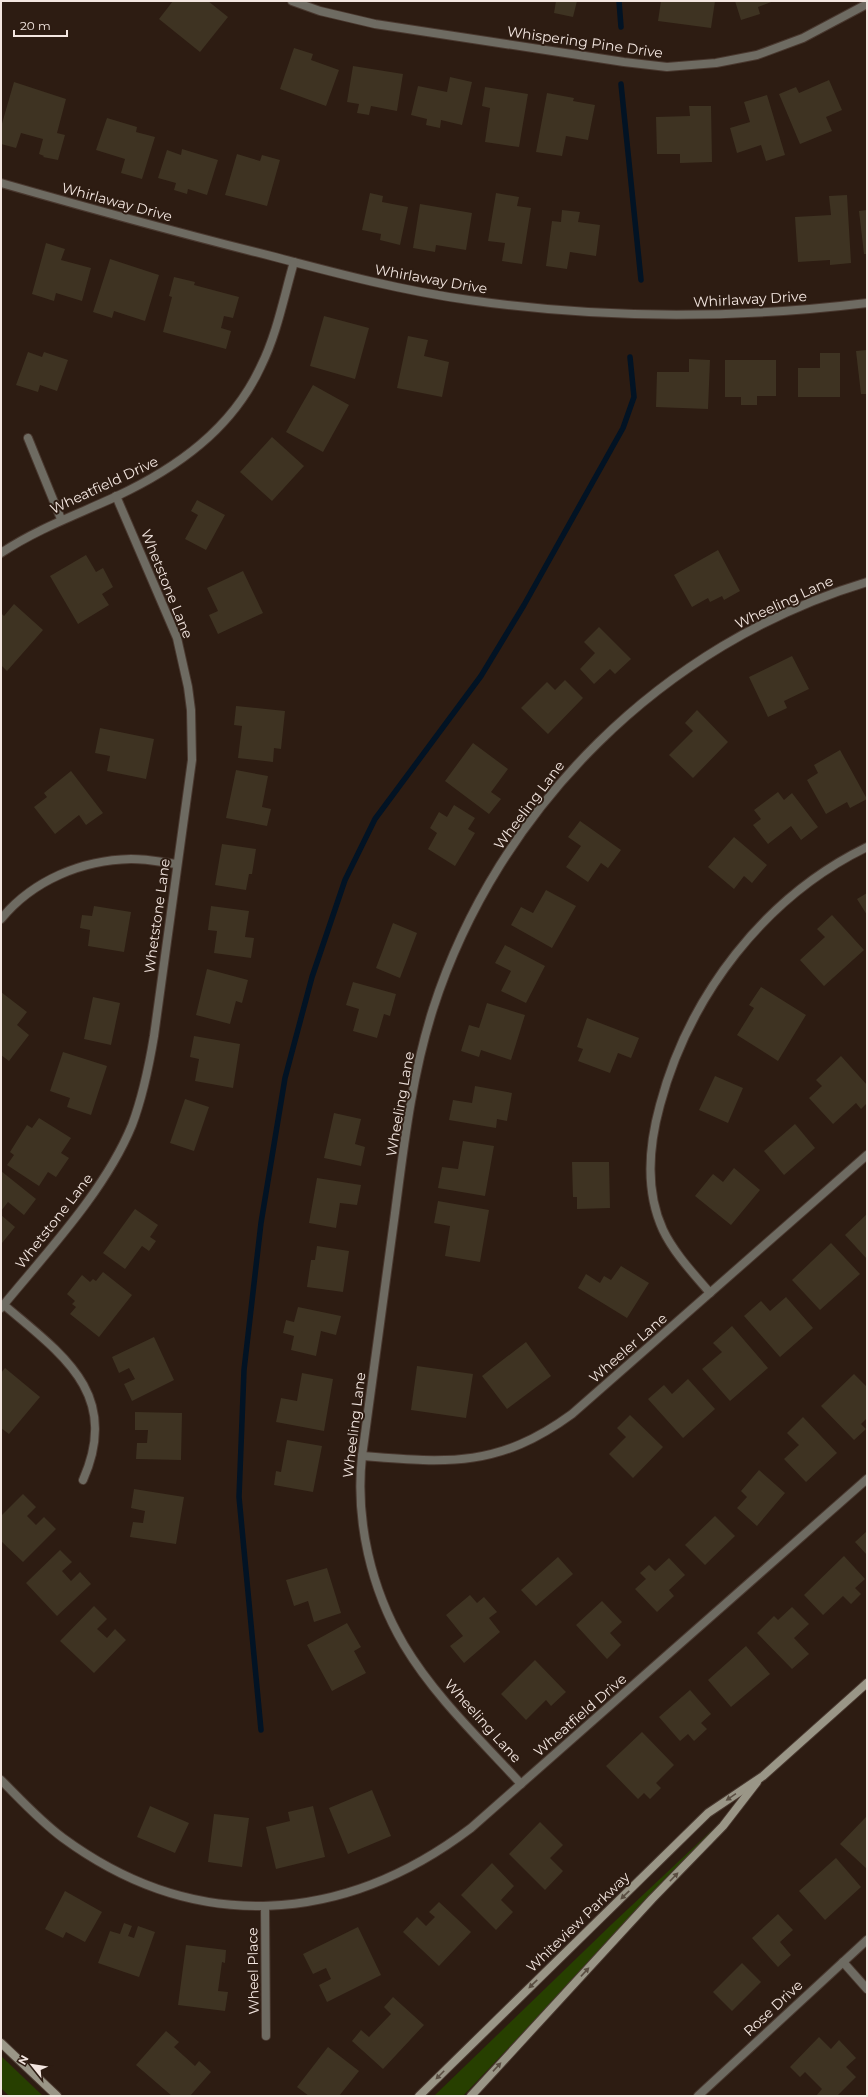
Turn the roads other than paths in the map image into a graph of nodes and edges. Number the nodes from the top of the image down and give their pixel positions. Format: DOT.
graph roads {
  1 [pos="292,1"];
  2 [pos="867,4"];
  3 [pos="1,183"];
  4 [pos="294,262"];
  5 [pos="867,303"];
  6 [pos="28,438"];
  7 [pos="116,496"];
  8 [pos="61,519"];
  9 [pos="1,553"];
  10 [pos="867,582"];
  11 [pos="867,847"];
  12 [pos="178,864"];
  13 [pos="1,919"];
  14 [pos="867,1155"];
  15 [pos="710,1293"];
  16 [pos="2,1307"];
  17 [pos="362,1456"];
  18 [pos="867,1479"];
  19 [pos="83,1480"];
  20 [pos="867,1683"];
  21 [pos="763,1776"];
  22 [pos="1,1780"];
  23 [pos="521,1784"];
  24 [pos="265,1906"];
  25 [pos="867,1940"];
  26 [pos="843,1962"];
  27 [pos="867,1989"];
  28 [pos="266,2036"];
  29 [pos="1,2043"];
  30 [pos="57,2096"];
  31 [pos="419,2096"];
  32 [pos="471,2096"];
  33 [pos="698,2096"];
  1 -- 2 [label="street, Whispering Pine Drive"];
  3 -- 4 [label="street, Whirlaway Drive"];
  4 -- 5 [label="street, Whirlaway Drive"];
  4 -- 7 [label="street, Wheatfield Drive"];
  6 -- 8 [label="street"];
  7 -- 8 [label="street, Wheatfield Drive"];
  7 -- 12 [label="street, Whetstone Lane"];
  8 -- 9 [label="street, Wheatfield Drive"];
  10 -- 17 [label="street, Wheeling Lane"];
  11 -- 15 [label="street"];
  12 -- 13 [label="street"];
  12 -- 16 [label="street, Whetstone Lane"];
  14 -- 15 [label="street, Wheeler Lane"];
  15 -- 17 [label="street, Wheeler Lane"];
  16 -- 19 [label="street"];
  17 -- 23 [label="street, Wheeling Lane"];
  18 -- 23 [label="street, Wheatfield Drive"];
  20 -- 21 [label="street, Whiteview Parkway"];
  21 -- 31 [label="street, Whiteview Parkway, one-way"];
  32 -- 21 [label="street, Whiteview Parkway, one-way"];
  22 -- 24 [label="street, Wheatfield Drive"];
  23 -- 24 [label="street, Wheatfield Drive"];
  24 -- 28 [label="street, Wheel Place"];
  25 -- 26 [label="street, Rose Drive"];
  26 -- 27 [label="street"];
  26 -- 33 [label="street, Rose Drive"];
  29 -- 30 [label="street"];
}
